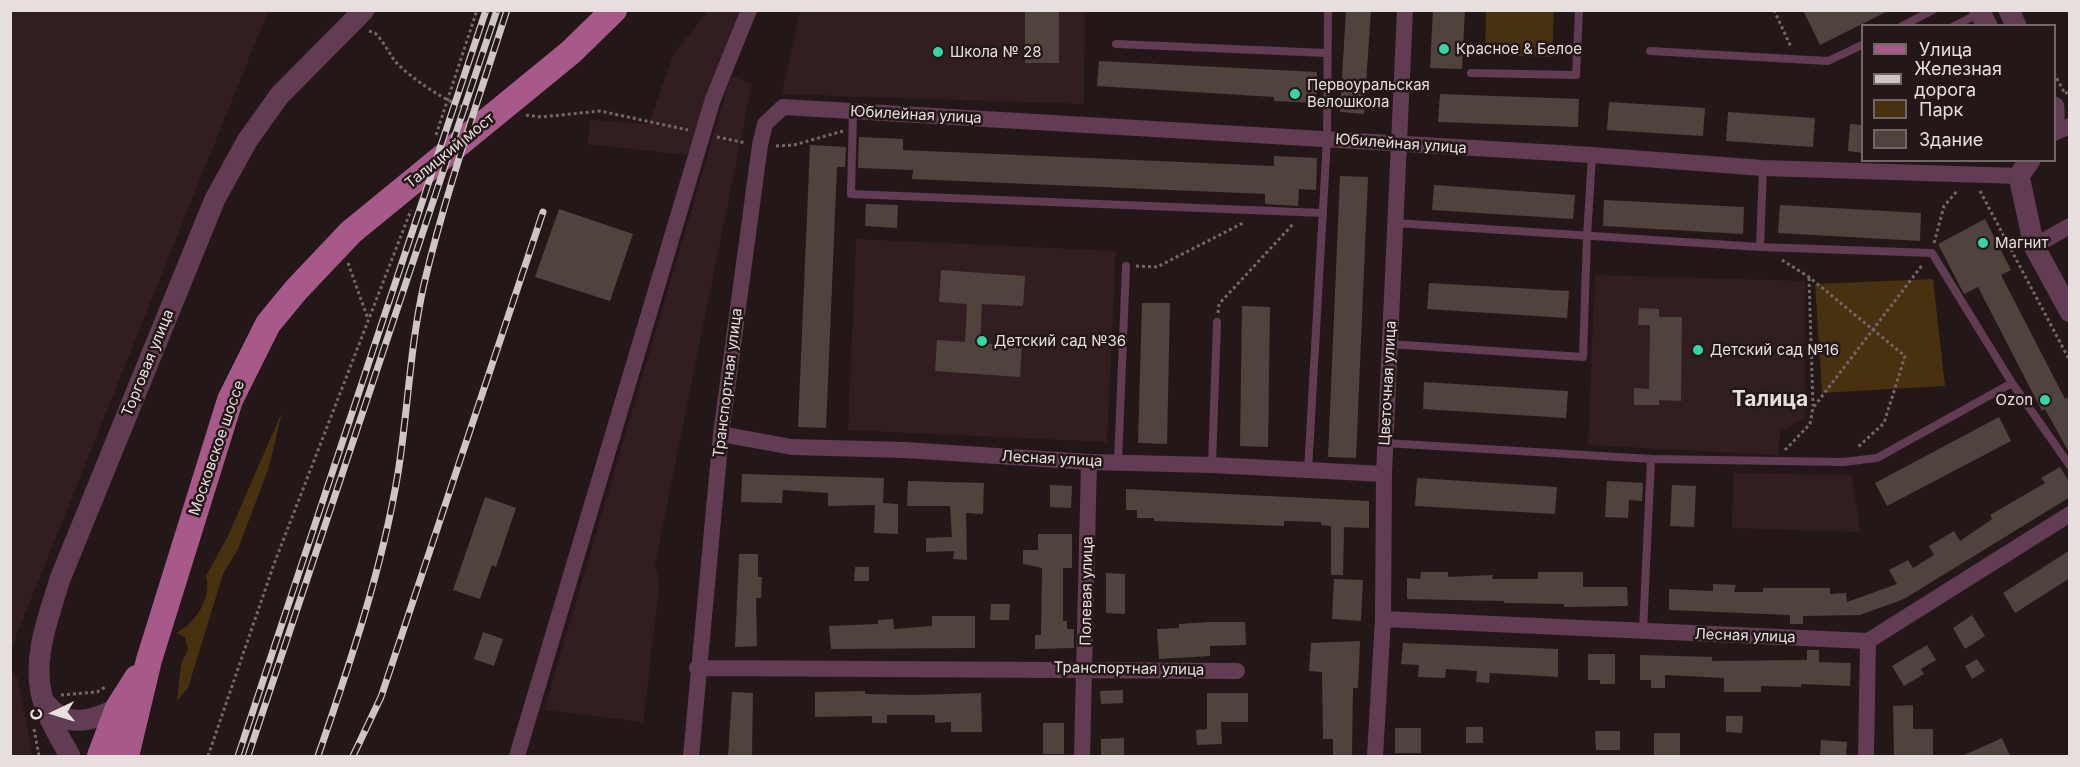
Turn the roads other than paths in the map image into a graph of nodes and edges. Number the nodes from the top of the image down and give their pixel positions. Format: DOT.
graph roads {
  1 [pos="364,10"];
  2 [pos="614,10"];
  3 [pos="749,10"];
  4 [pos="1328,10"];
  5 [pos="1405,10"];
  6 [pos="1579,10"];
  7 [pos="1933,10"];
  8 [pos="2009,10"];
  9 [pos="1982,16"];
  10 [pos="1906,24"];
  11 [pos="1960,24"];
  12 [pos="2015,24"];
  13 [pos="1116,45"];
  14 [pos="1861,46"];
  15 [pos="1650,51"];
  16 [pos="1326,53"];
  17 [pos="1471,73"];
  18 [pos="783,107"];
  19 [pos="853,120"];
  20 [pos="2070,126"];
  21 [pos="2056,133"];
  22 [pos="2056,134"];
  23 [pos="1327,139"];
  24 [pos="2070,140"];
  25 [pos="1398,144"];
  26 [pos="1592,155"];
  27 [pos="1763,168"];
  28 [pos="2024,168"];
  29 [pos="1323,213"];
  30 [pos="1395,223"];
  31 [pos="2070,226"];
  32 [pos="351,232"];
  33 [pos="1587,237"];
  34 [pos="2034,246"];
  35 [pos="1760,247"];
  36 [pos="1126,266"];
  37 [pos="2070,312"];
  38 [pos="1217,322"];
  39 [pos="1389,344"];
  40 [pos="2012,383"];
  41 [pos="721,434"];
  42 [pos="1385,443"];
  43 [pos="1651,459"];
  44 [pos="1089,462"];
  45 [pos="1118,462"];
  46 [pos="1212,465"];
  47 [pos="2070,466"];
  48 [pos="1308,470"];
  49 [pos="1384,474"];
  50 [pos="2070,514"];
  51 [pos="1383,619"];
  52 [pos="1643,632"];
  53 [pos="1868,641"];
  54 [pos="149,660"];
  55 [pos="697,668"];
  56 [pos="1086,668"];
  57 [pos="1237,671"];
  58 [pos="43,700"];
  59 [pos="118,708"];
  60 [pos="70,756"];
  61 [pos="100,756"];
  62 [pos="126,756"];
  63 [pos="518,756"];
  64 [pos="691,756"];
  65 [pos="1082,756"];
  66 [pos="1375,756"];
  67 [pos="1866,756"];
  1 -- 58 [label="street, Торговая улица"];
  2 -- 32 [label="main road, Талицкий мост"];
  3 -- 63 [label="street"];
  4 -- 16 [label="lane"];
  5 -- 25 [label="street, Цветочная улица"];
  6 -- 17 [label="lane"];
  7 -- 10 [label="lane"];
  8 -- 12 [label="street"];
  9 -- 11 [label="lane"];
  13 -- 16 [label="lane"];
  14 -- 15 [label="lane"];
  16 -- 23 [label="lane"];
  18 -- 19 [label="street, Юбилейная улица"];
  18 -- 41 [label="street, Транспортная улица"];
  19 -- 23 [label="street, Юбилейная улица"];
  19 -- 29 [label="lane"];
  20 -- 21 [label="street"];
  22 -- 24 [label="street"];
  23 -- 25 [label="street, Юбилейная улица"];
  23 -- 29 [label="lane"];
  25 -- 26 [label="street, Юбилейная улица"];
  25 -- 30 [label="street, Цветочная улица"];
  26 -- 27 [label="street, Юбилейная улица"];
  26 -- 33 [label="lane"];
  27 -- 28 [label="street, Юбилейная улица"];
  27 -- 35 [label="lane"];
  28 -- 34 [label="street"];
  29 -- 48 [label="lane"];
  30 -- 33 [label="lane"];
  30 -- 39 [label="street, Цветочная улица"];
  31 -- 34 [label="street"];
  32 -- 54 [label="main road, Московское шоссе"];
  33 -- 35 [label="lane"];
  33 -- 39 [label="lane"];
  34 -- 37 [label="street"];
  35 -- 40 [label="lane"];
  36 -- 45 [label="lane"];
  38 -- 46 [label="lane"];
  39 -- 42 [label="street, Цветочная улица"];
  40 -- 43 [label="lane"];
  40 -- 47 [label="lane"];
  41 -- 44 [label="street, Лесная улица"];
  41 -- 55 [label="street, Транспортная улица"];
  42 -- 43 [label="lane"];
  42 -- 49 [label="street, Цветочная улица"];
  43 -- 52 [label="lane"];
  44 -- 45 [label="street, Лесная улица"];
  44 -- 56 [label="street, Полевая улица"];
  45 -- 46 [label="street, Лесная улица"];
  46 -- 48 [label="street, Лесная улица"];
  48 -- 49 [label="street, Лесная улица"];
  49 -- 51 [label="street, Цветочная улица"];
  50 -- 53 [label="street"];
  51 -- 52 [label="street, Лесная улица"];
  51 -- 66 [label="street, Цветочная улица"];
  52 -- 53 [label="street, Лесная улица"];
  53 -- 67 [label="street"];
  54 -- 59 [label="main road, Московское шоссе"];
  54 -- 62 [label="main road, Московское шоссе"];
  55 -- 56 [label="street, Транспортная улица"];
  55 -- 64 [label="street, Транспортная улица"];
  56 -- 57 [label="street, Транспортная улица"];
  56 -- 65 [label="street, Полевая улица"];
  58 -- 59 [label="street"];
  58 -- 60 [label="street, Торговая улица"];
  59 -- 61 [label="main road, Московское шоссе"];
}
